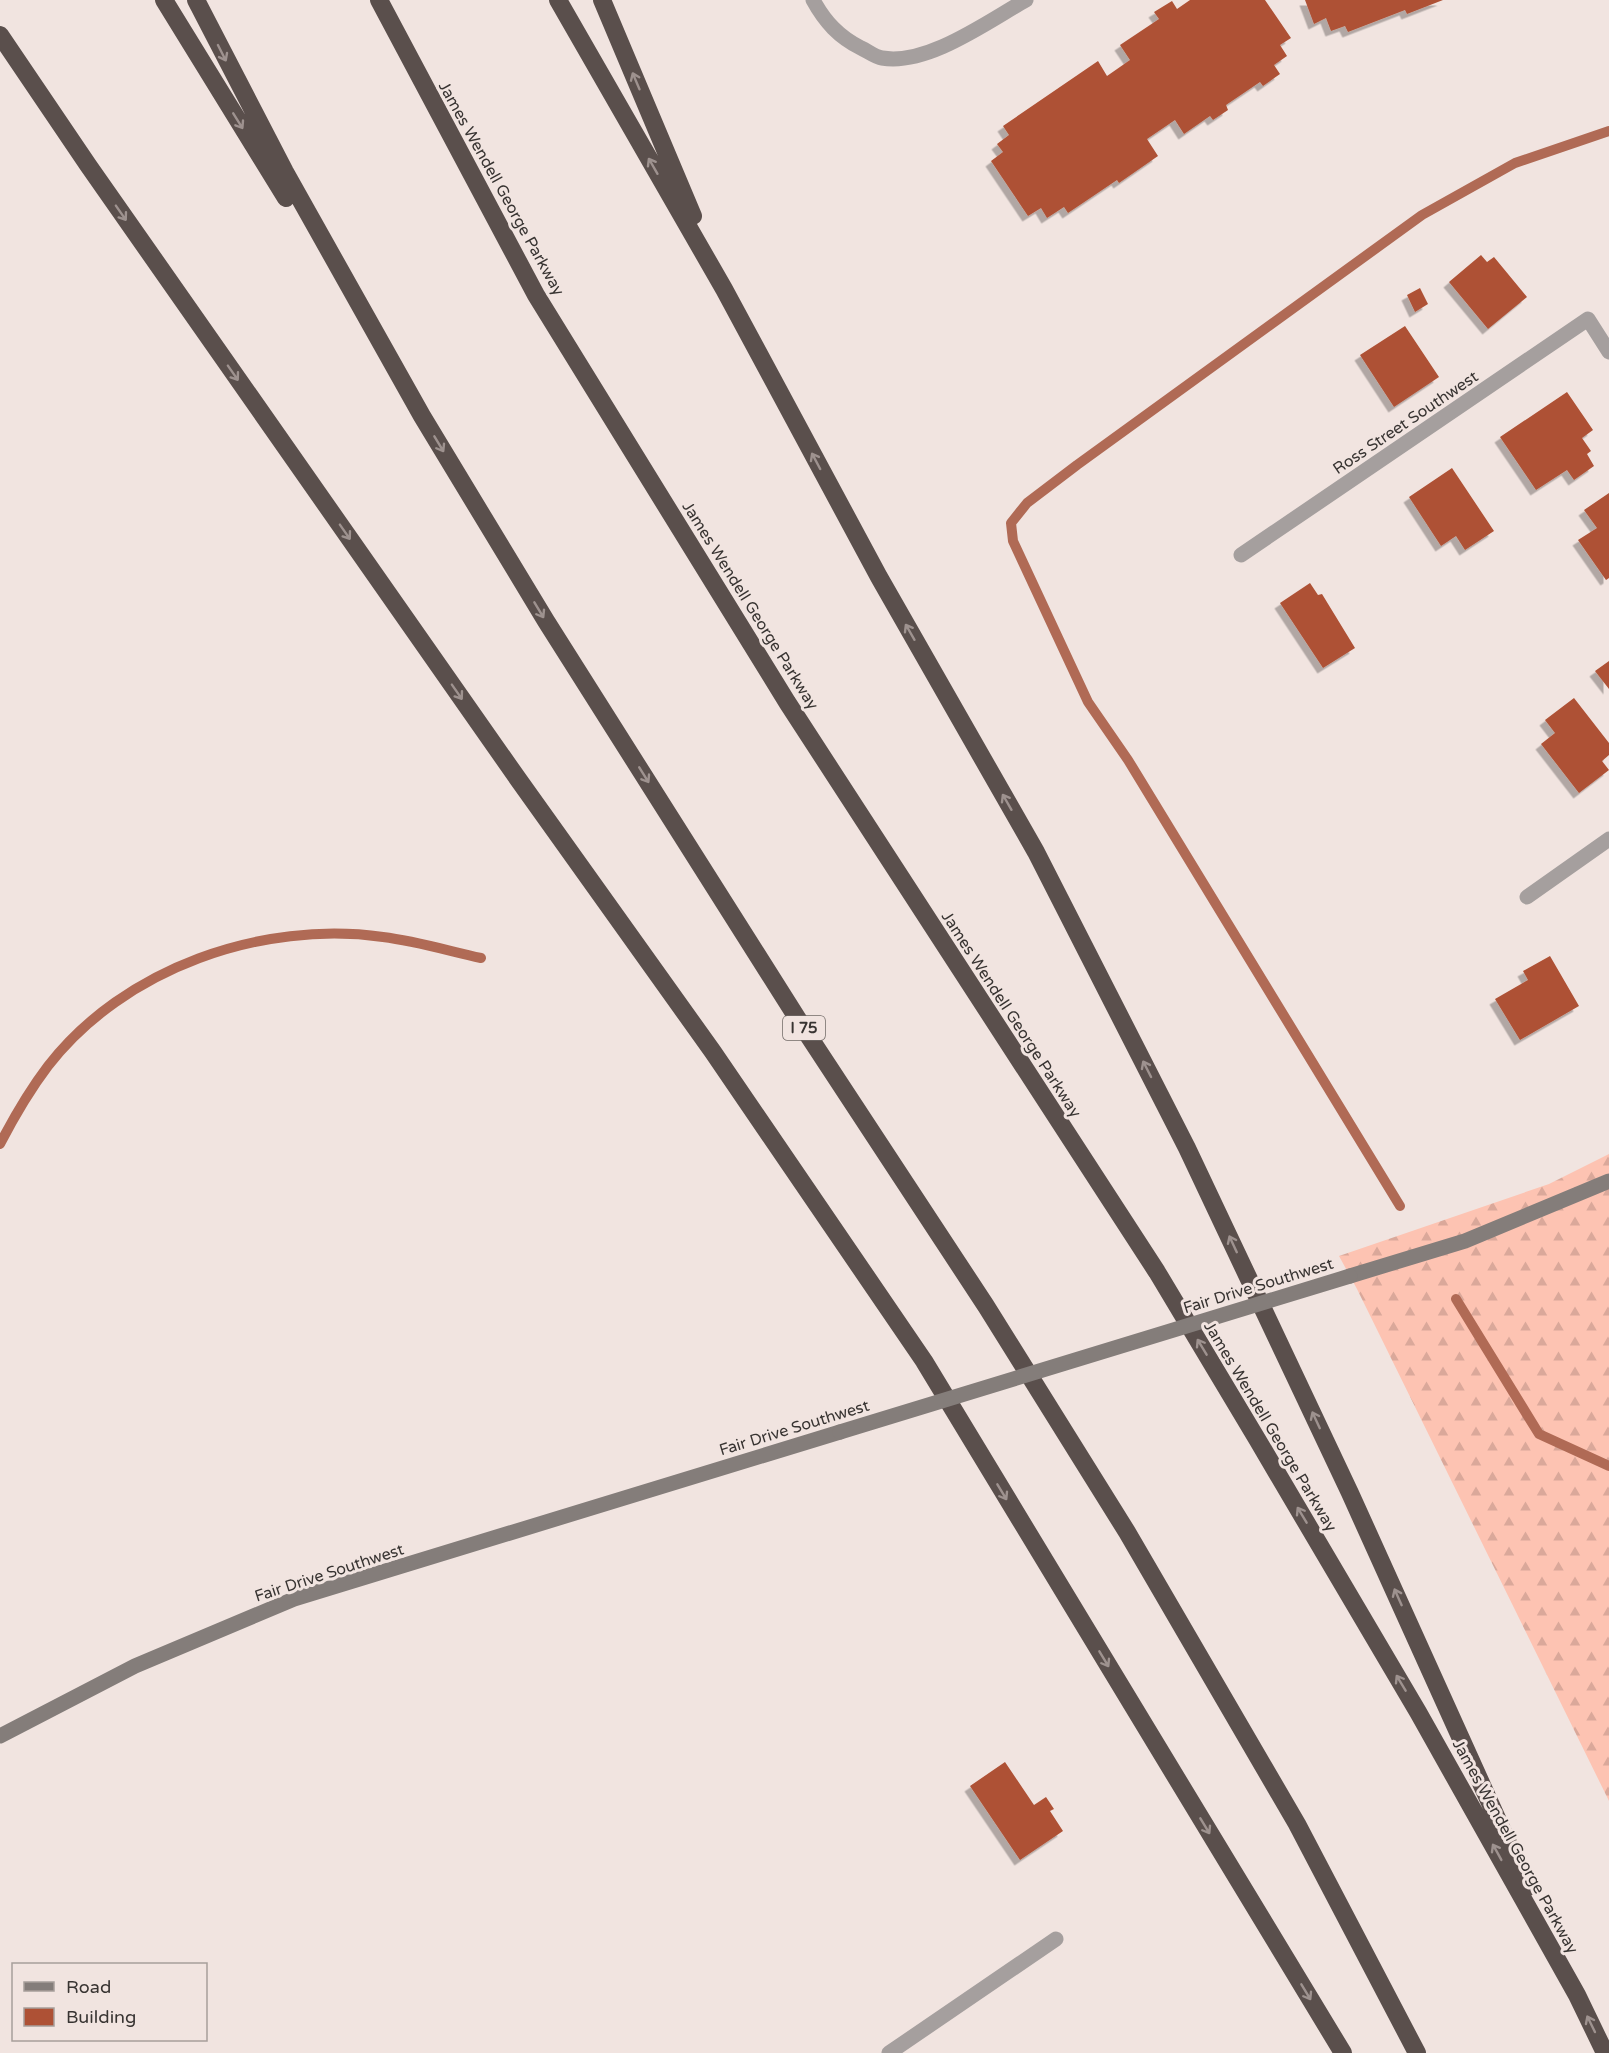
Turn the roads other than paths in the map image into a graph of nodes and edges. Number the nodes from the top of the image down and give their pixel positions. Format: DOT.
graph roads {
  1 [pos="164,0"];
  2 [pos="196,0"];
  3 [pos="379,0"];
  4 [pos="558,0"];
  5 [pos="602,0"];
  6 [pos="813,0"];
  7 [pos="1026,0"];
  8 [pos="0,35"];
  9 [pos="0,52"];
  10 [pos="88,165"];
  11 [pos="724,289"];
  12 [pos="1609,352"];
  13 [pos="422,416"];
  14 [pos="1241,555"];
  15 [pos="1609,839"];
  16 [pos="1527,897"];
  17 [pos="1609,1181"];
  18 [pos="0,1736"];
  19 [pos="1056,1939"];
  20 [pos="1577,1995"];
  21 [pos="889,2053"];
  22 [pos="1343,2053"];
  23 [pos="1417,2053"];
  24 [pos="1605,2053"];
  1 -- 13 [label="highway, one-way"];
  2 -- 13 [label="highway, I 75, one-way"];
  20 -- 3 [label="highway, James Wendell George Parkway, one-way"];
  11 -- 4 [label="highway, one-way"];
  11 -- 5 [label="highway, one-way"];
  6 -- 7 [label="street"];
  8 -- 10 [label="highway"];
  9 -- 10 [label="highway"];
  10 -- 22 [label="highway, one-way"];
  20 -- 11 [label="highway, one-way"];
  12 -- 14 [label="street, Ross Street Southwest"];
  13 -- 23 [label="highway, I 75, one-way"];
  15 -- 16 [label="street"];
  17 -- 18 [label="main road, Fair Drive Southwest, bridge"];
  19 -- 21 [label="street"];
  24 -- 20 [label="highway, James Wendell George Parkway, one-way"];
}
